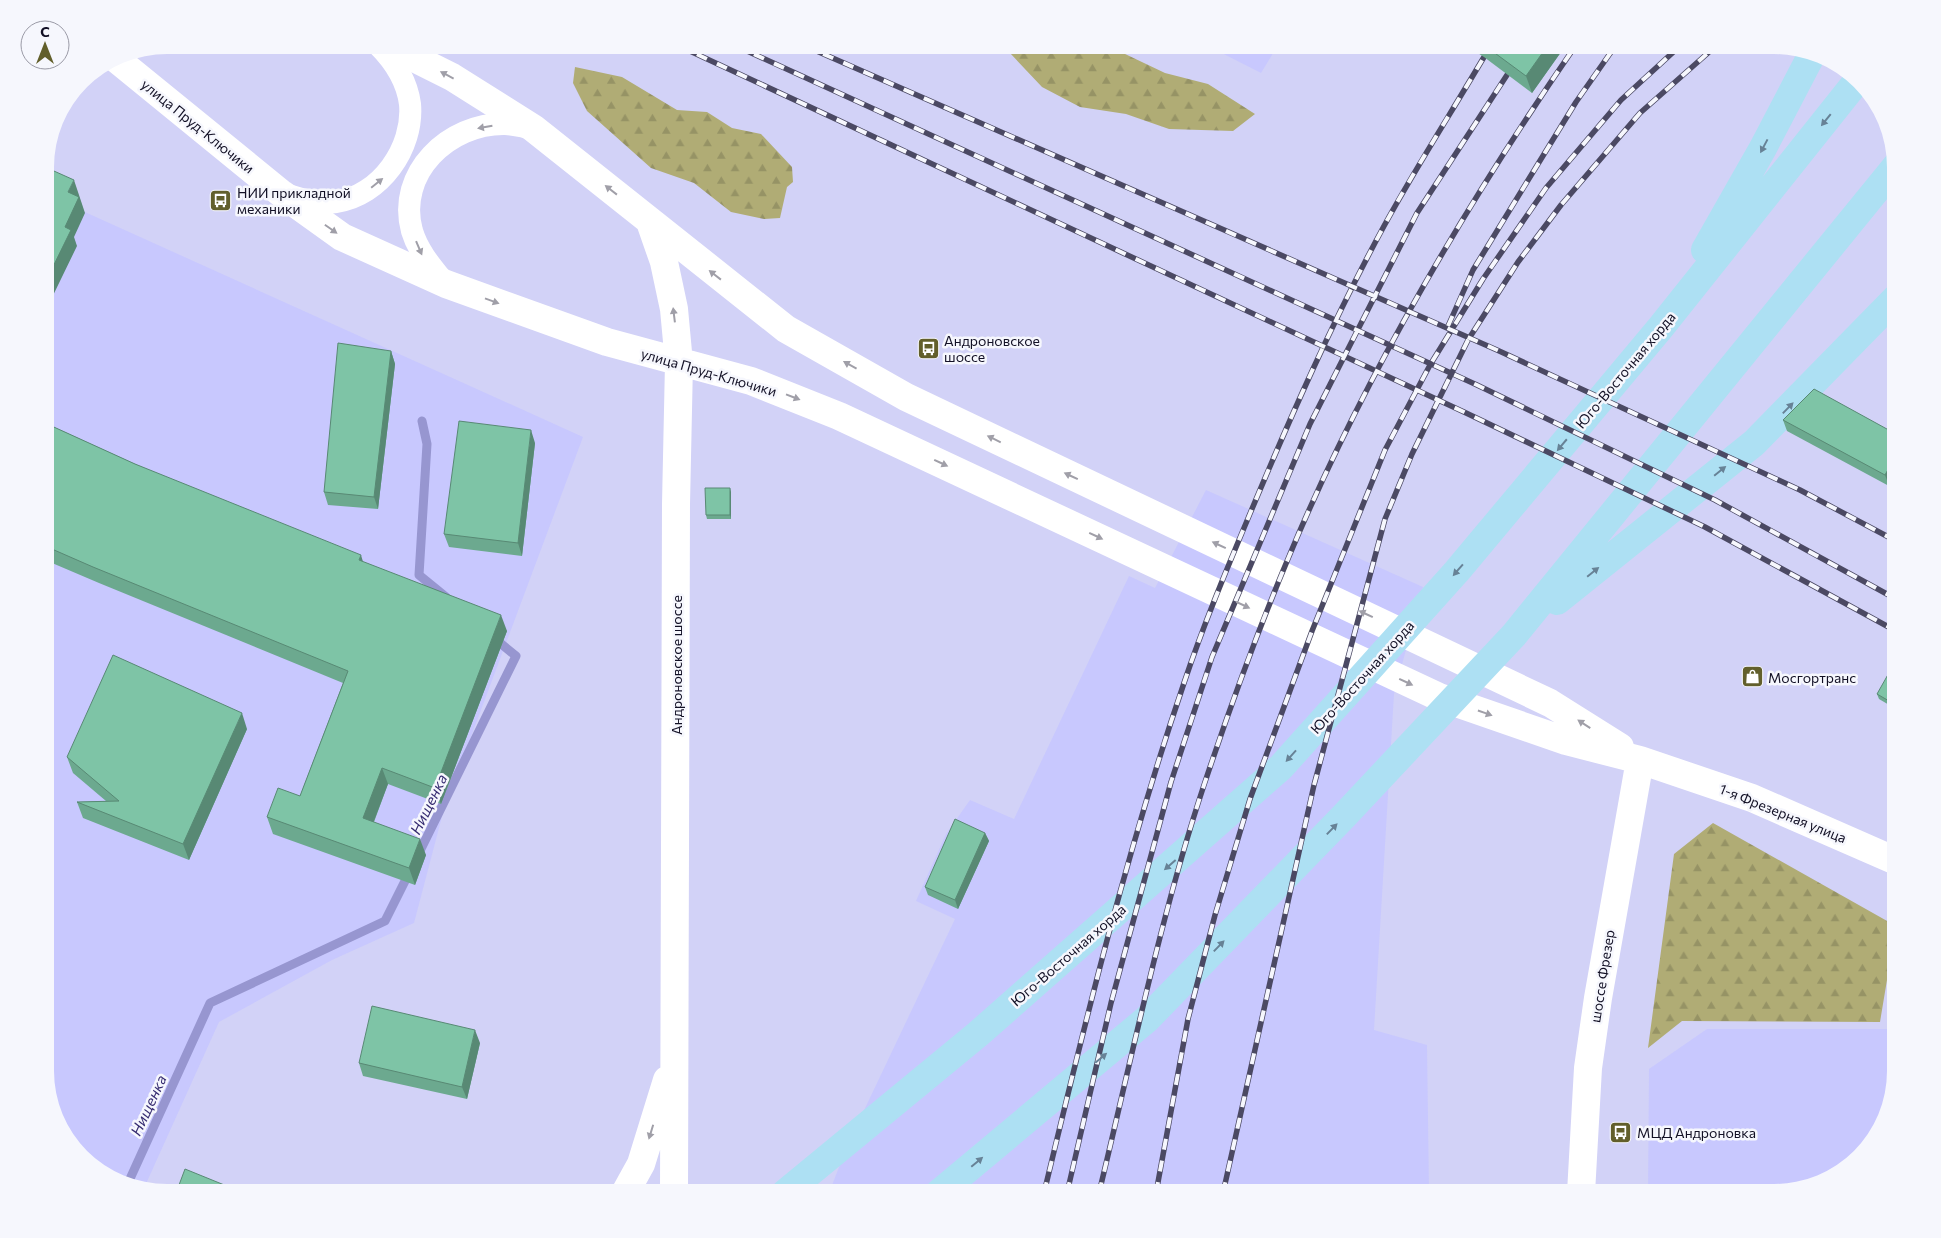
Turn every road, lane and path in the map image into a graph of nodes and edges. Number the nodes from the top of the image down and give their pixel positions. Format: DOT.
graph roads {
  1 [pos="387,54"];
  2 [pos="406,54"];
  3 [pos="1809,60"];
  4 [pos="121,63"];
  5 [pos="1853,86"];
  6 [pos="533,128"];
  7 [pos="1887,177"];
  8 [pos="282,194"];
  9 [pos="649,221"];
  10 [pos="446,284"];
  11 [pos="1887,307"];
  12 [pos="1661,327"];
  13 [pos="679,363"];
  14 [pos="1514,635"];
  15 [pos="1439,697"];
  16 [pos="1640,760"];
  17 [pos="1887,857"];
  18 [pos="675,1052"];
  19 [pos="630,1184"];
  20 [pos="674,1184"];
  21 [pos="795,1184"];
  22 [pos="950,1184"];
  23 [pos="1582,1184"];
  8 -- 1 [label="street, улица Пруд-Ключики, one-way"];
  6 -- 2 [label="street, one-way"];
  3 -- 12 [label="main road, one-way"];
  4 -- 8 [label="street, улица Пруд-Ключики"];
  5 -- 12 [label="main road, Юго-Восточная хорда, one-way"];
  9 -- 6 [label="street, one-way"];
  6 -- 10 [label="street, one-way"];
  7 -- 14 [label="main road"];
  8 -- 10 [label="street, улица Пруд-Ключики, one-way"];
  13 -- 9 [label="street, Андроновское шоссе, one-way"];
  16 -- 9 [label="street, 1-я Фрезерная улица, one-way"];
  10 -- 13 [label="street, улица Пруд-Ключики, one-way"];
  14 -- 11 [label="main road, one-way"];
  12 -- 21 [label="main road, Юго-Восточная хорда, one-way"];
  13 -- 15 [label="street, улица Пруд-Ключики, one-way"];
  13 -- 18 [label="street, Андроновское шоссе"];
  22 -- 14 [label="main road, one-way"];
  15 -- 16 [label="street, 1-я Фрезерная улица, one-way"];
  16 -- 17 [label="street, 1-я Фрезерная улица"];
  16 -- 23 [label="street, шоссе Фрезер"];
  18 -- 19 [label="street, one-way"];
  18 -- 20 [label="street, Андроновское шоссе"];
}
